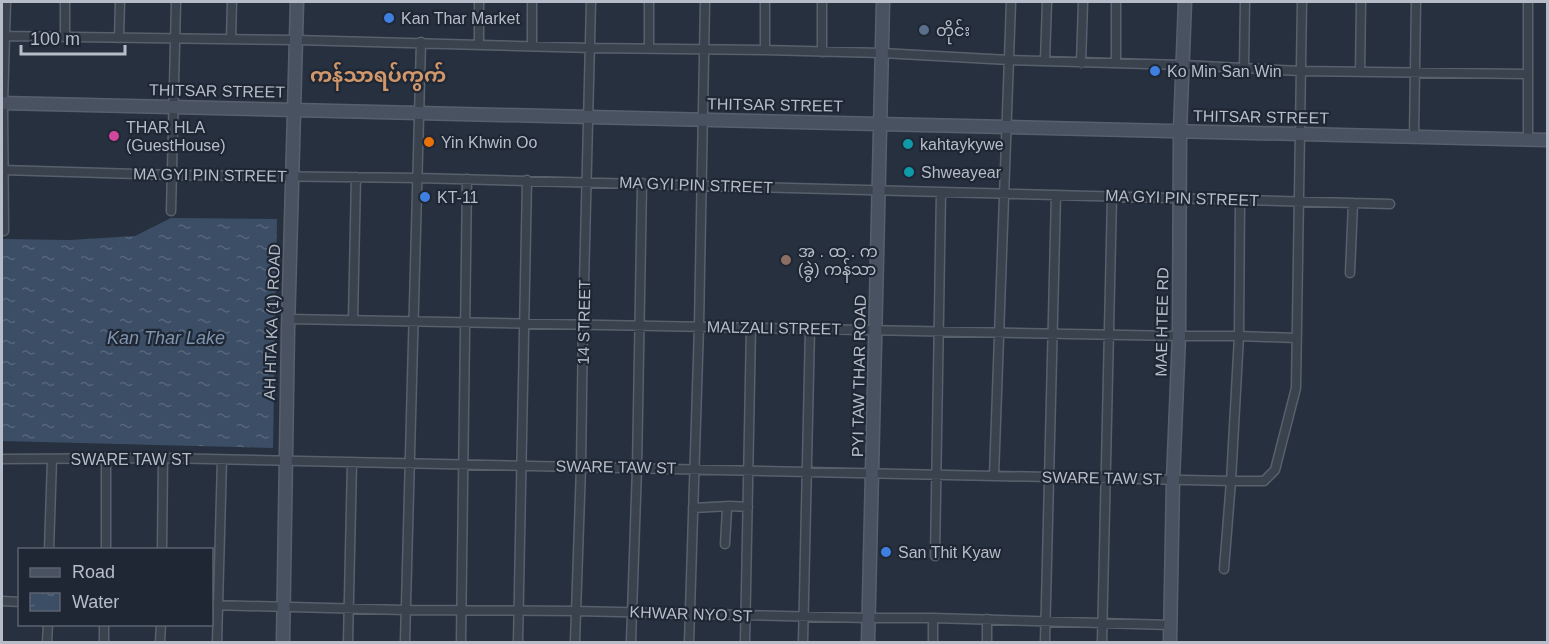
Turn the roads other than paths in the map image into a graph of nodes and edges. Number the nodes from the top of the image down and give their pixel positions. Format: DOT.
graph roads {
  1 [pos="6,2"];
  2 [pos="65,2"];
  3 [pos="120,2"];
  4 [pos="176,2"];
  5 [pos="232,2"];
  6 [pos="297,2"];
  7 [pos="479,2"];
  8 [pos="532,2"];
  9 [pos="591,2"];
  10 [pos="650,2"];
  11 [pos="705,2"];
  12 [pos="765,2"];
  13 [pos="822,2"];
  14 [pos="883,2"];
  15 [pos="1011,2"];
  16 [pos="1047,2"];
  17 [pos="1083,2"];
  18 [pos="1116,2"];
  19 [pos="1185,2"];
  20 [pos="1245,2"];
  21 [pos="1302,2"];
  22 [pos="1361,2"];
  23 [pos="1416,2"];
  24 [pos="1528,2"];
  25 [pos="3,36"];
  26 [pos="64,37"];
  27 [pos="119,38"];
  28 [pos="175,38"];
  29 [pos="231,39"];
  30 [pos="296,40"];
  31 [pos="421,42"];
  32 [pos="479,44"];
  33 [pos="532,46"];
  34 [pos="591,48"];
  35 [pos="649,48"];
  36 [pos="704,49"];
  37 [pos="765,50"];
  38 [pos="822,52"];
  39 [pos="882,53"];
  40 [pos="1009,60"];
  41 [pos="1045,62"];
  42 [pos="1081,63"];
  43 [pos="1116,63"];
  44 [pos="1183,65"];
  45 [pos="1244,68"];
  46 [pos="1300,71"];
  47 [pos="1360,72"];
  48 [pos="1415,73"];
  49 [pos="1528,74"];
  50 [pos="2,103"];
  51 [pos="173,107"];
  52 [pos="294,110"];
  53 [pos="419,113"];
  54 [pos="589,117"];
  55 [pos="703,120"];
  56 [pos="880,124"];
  57 [pos="1006,127"];
  58 [pos="1180,131"];
  59 [pos="1300,134"];
  60 [pos="1414,137"];
  61 [pos="1528,140"];
  62 [pos="1548,140"];
  63 [pos="2,170"];
  64 [pos="171,175"];
  65 [pos="293,176"];
  66 [pos="356,177"];
  67 [pos="418,178"];
  68 [pos="468,179"];
  69 [pos="527,180"];
  70 [pos="588,182"];
  71 [pos="642,183"];
  72 [pos="701,185"];
  73 [pos="879,190"];
  74 [pos="941,192"];
  75 [pos="1004,193"];
  76 [pos="1056,195"];
  77 [pos="1112,196"];
  78 [pos="1180,198"];
  79 [pos="1239,200"];
  80 [pos="1299,201"];
  81 [pos="1353,203"];
  82 [pos="1390,204"];
  83 [pos="171,211"];
  84 [pos="3,231"];
  85 [pos="1350,273"];
  86 [pos="289,319"];
  87 [pos="353,319"];
  88 [pos="414,321"];
  89 [pos="466,322"];
  90 [pos="525,323"];
  91 [pos="583,324"];
  92 [pos="639,325"];
  93 [pos="699,326"];
  94 [pos="751,327"];
  95 [pos="810,328"];
  96 [pos="876,330"];
  97 [pos="938,331"];
  98 [pos="999,332"];
  99 [pos="1052,333"];
  100 [pos="1109,334"];
  101 [pos="1179,336"];
  102 [pos="1239,336"];
  103 [pos="1296,338"];
  104 [pos="163,458"];
  105 [pos="2,459"];
  106 [pos="52,459"];
  107 [pos="106,459"];
  108 [pos="222,460"];
  109 [pos="285,460"];
  110 [pos="352,462"];
  111 [pos="410,463"];
  112 [pos="464,464"];
  113 [pos="522,465"];
  114 [pos="581,467"];
  115 [pos="637,468"];
  116 [pos="694,469"];
  117 [pos="749,471"];
  118 [pos="806,472"];
  119 [pos="873,473"];
  120 [pos="936,475"];
  121 [pos="994,476"];
  122 [pos="1049,477"];
  123 [pos="1106,478"];
  124 [pos="1173,480"];
  125 [pos="1231,481"];
  126 [pos="730,506"];
  127 [pos="748,507"];
  128 [pos="693,508"];
  129 [pos="725,544"];
  130 [pos="50,548"];
  131 [pos="106,548"];
  132 [pos="162,548"];
  133 [pos="935,556"];
  134 [pos="1224,569"];
  135 [pos="2,601"];
  136 [pos="18,602"];
  137 [pos="215,605"];
  138 [pos="283,607"];
  139 [pos="349,608"];
  140 [pos="405,610"];
  141 [pos="462,610"];
  142 [pos="519,610"];
  143 [pos="576,611"];
  144 [pos="631,612"];
  145 [pos="689,614"];
  146 [pos="746,615"];
  147 [pos="803,616"];
  148 [pos="868,618"];
  149 [pos="933,618"];
  150 [pos="987,619"];
  151 [pos="1045,621"];
  152 [pos="1102,623"];
  153 [pos="1170,625"];
  154 [pos="48,626"];
  155 [pos="104,626"];
  156 [pos="161,626"];
  157 [pos="47,642"];
  158 [pos="104,642"];
  159 [pos="160,642"];
  160 [pos="217,642"];
  161 [pos="283,642"];
  162 [pos="348,642"];
  163 [pos="405,642"];
  164 [pos="461,642"];
  165 [pos="518,642"];
  166 [pos="575,642"];
  167 [pos="631,642"];
  168 [pos="689,642"];
  169 [pos="745,642"];
  170 [pos="803,642"];
  171 [pos="868,642"];
  172 [pos="933,642"];
  173 [pos="987,642"];
  174 [pos="1045,642"];
  175 [pos="1102,642"];
  176 [pos="1170,642"];
  1 -- 25 [label="street"];
  2 -- 26 [label="street"];
  3 -- 27 [label="street"];
  4 -- 28 [label="street"];
  5 -- 29 [label="street"];
  6 -- 30 [label="street, AH HTA KA (1) ROAD"];
  7 -- 32 [label="street"];
  8 -- 33 [label="street"];
  9 -- 34 [label="street, 14 STREET"];
  10 -- 35 [label="street"];
  11 -- 36 [label="street"];
  12 -- 37 [label="street"];
  13 -- 38 [label="street"];
  14 -- 39 [label="street, PYI TAW THAR ROAD"];
  15 -- 40 [label="street"];
  16 -- 41 [label="street"];
  17 -- 42 [label="street"];
  18 -- 43 [label="street"];
  19 -- 44 [label="street, MAE HTEE RD"];
  20 -- 45 [label="street"];
  21 -- 46 [label="street, SWARE TAW ST"];
  22 -- 47 [label="street"];
  23 -- 48 [label="street"];
  24 -- 49 [label="street"];
  25 -- 26 [label="street"];
  25 -- 50 [label="street"];
  26 -- 27 [label="street"];
  27 -- 28 [label="street"];
  28 -- 29 [label="street"];
  28 -- 51 [label="street"];
  29 -- 30 [label="street"];
  30 -- 31 [label="street"];
  30 -- 52 [label="street, AH HTA KA (1) ROAD"];
  31 -- 32 [label="street"];
  31 -- 53 [label="street"];
  32 -- 33 [label="street"];
  33 -- 34 [label="street"];
  34 -- 35 [label="street"];
  34 -- 54 [label="street, 14 STREET"];
  35 -- 36 [label="street"];
  36 -- 37 [label="street"];
  36 -- 55 [label="street"];
  37 -- 38 [label="street"];
  38 -- 39 [label="street"];
  39 -- 40 [label="street"];
  39 -- 56 [label="street, PYI TAW THAR ROAD"];
  40 -- 41 [label="street"];
  40 -- 57 [label="street"];
  41 -- 42 [label="street"];
  42 -- 43 [label="street"];
  43 -- 44 [label="street"];
  44 -- 45 [label="street"];
  44 -- 58 [label="street, MAE HTEE RD"];
  45 -- 46 [label="street"];
  46 -- 47 [label="street"];
  46 -- 59 [label="street, SWARE TAW ST"];
  47 -- 48 [label="street"];
  48 -- 49 [label="street"];
  48 -- 60 [label="street"];
  49 -- 61 [label="street"];
  50 -- 51 [label="street, THITSAR STREET"];
  50 -- 63 [label="street"];
  51 -- 52 [label="street, THITSAR STREET"];
  51 -- 64 [label="street"];
  52 -- 53 [label="street, THITSAR STREET"];
  52 -- 65 [label="street, AH HTA KA (1) ROAD"];
  53 -- 54 [label="street, THITSAR STREET"];
  53 -- 67 [label="street"];
  54 -- 55 [label="street, THITSAR STREET"];
  54 -- 70 [label="street, 14 STREET"];
  55 -- 56 [label="street, THITSAR STREET"];
  55 -- 72 [label="street"];
  56 -- 57 [label="street, THITSAR STREET"];
  56 -- 73 [label="street, PYI TAW THAR ROAD"];
  57 -- 58 [label="street, THITSAR STREET"];
  57 -- 75 [label="street"];
  58 -- 59 [label="street, THITSAR STREET"];
  58 -- 78 [label="street, MAE HTEE RD"];
  59 -- 60 [label="street, THITSAR STREET"];
  59 -- 80 [label="street, SWARE TAW ST"];
  60 -- 61 [label="street, THITSAR STREET"];
  61 -- 62 [label="street, THITSAR STREET"];
  63 -- 64 [label="street, MA GYI PIN STREET"];
  63 -- 84 [label="street"];
  64 -- 65 [label="street, MA GYI PIN STREET"];
  64 -- 83 [label="street"];
  65 -- 66 [label="street, MA GYI PIN STREET"];
  65 -- 86 [label="street, AH HTA KA (1) ROAD"];
  66 -- 67 [label="street, MA GYI PIN STREET"];
  66 -- 87 [label="street"];
  67 -- 68 [label="street, MA GYI PIN STREET"];
  67 -- 88 [label="street"];
  68 -- 69 [label="street, MA GYI PIN STREET"];
  68 -- 89 [label="street"];
  69 -- 70 [label="street, MA GYI PIN STREET"];
  69 -- 90 [label="street"];
  70 -- 71 [label="street, MA GYI PIN STREET"];
  70 -- 91 [label="street, 14 STREET"];
  71 -- 72 [label="street, MA GYI PIN STREET"];
  71 -- 92 [label="street"];
  72 -- 73 [label="street, MA GYI PIN STREET"];
  72 -- 93 [label="street"];
  73 -- 74 [label="street, MA GYI PIN STREET"];
  73 -- 96 [label="street, PYI TAW THAR ROAD"];
  74 -- 75 [label="street, MA GYI PIN STREET"];
  74 -- 97 [label="street"];
  75 -- 76 [label="street, MA GYI PIN STREET"];
  75 -- 98 [label="street"];
  76 -- 77 [label="street, MA GYI PIN STREET"];
  76 -- 99 [label="street"];
  77 -- 78 [label="street, MA GYI PIN STREET"];
  77 -- 100 [label="street"];
  78 -- 79 [label="street, MA GYI PIN STREET"];
  78 -- 101 [label="street, MAE HTEE RD"];
  79 -- 80 [label="street, MA GYI PIN STREET"];
  79 -- 102 [label="street"];
  80 -- 81 [label="street, MA GYI PIN STREET"];
  80 -- 103 [label="street, SWARE TAW ST"];
  81 -- 82 [label="street, MA GYI PIN STREET"];
  81 -- 85 [label="street"];
  86 -- 87 [label="street, MALZALI STREET"];
  86 -- 109 [label="street, AH HTA KA (1) ROAD"];
  87 -- 88 [label="street, MALZALI STREET"];
  88 -- 89 [label="street, MALZALI STREET"];
  88 -- 111 [label="street"];
  89 -- 90 [label="street, MALZALI STREET"];
  89 -- 112 [label="street"];
  90 -- 91 [label="street, MALZALI STREET"];
  90 -- 113 [label="street"];
  91 -- 92 [label="street, MALZALI STREET"];
  91 -- 114 [label="street, 14 STREET"];
  92 -- 93 [label="street, MALZALI STREET"];
  92 -- 115 [label="street"];
  93 -- 94 [label="street, MALZALI STREET"];
  93 -- 116 [label="street"];
  94 -- 95 [label="street, MALZALI STREET"];
  94 -- 117 [label="street"];
  95 -- 96 [label="street, MALZALI STREET"];
  95 -- 118 [label="street"];
  96 -- 97 [label="street, MALZALI STREET"];
  96 -- 119 [label="street, PYI TAW THAR ROAD"];
  97 -- 98 [label="street, MALZALI STREET"];
  97 -- 120 [label="street"];
  98 -- 99 [label="street, MALZALI STREET"];
  98 -- 121 [label="street"];
  99 -- 100 [label="street, MALZALI STREET"];
  99 -- 122 [label="street"];
  100 -- 101 [label="street, MALZALI STREET"];
  100 -- 123 [label="street"];
  101 -- 102 [label="street, MALZALI STREET"];
  101 -- 124 [label="street, MAE HTEE RD"];
  102 -- 103 [label="street, MALZALI STREET"];
  102 -- 125 [label="street"];
  103 -- 125 [label="street, SWARE TAW ST"];
  104 -- 107 [label="street, SWARE TAW ST"];
  104 -- 108 [label="street, SWARE TAW ST"];
  104 -- 132 [label="street"];
  105 -- 106 [label="street, SWARE TAW ST"];
  106 -- 107 [label="street, SWARE TAW ST"];
  106 -- 130 [label="street"];
  107 -- 131 [label="street"];
  108 -- 109 [label="street, SWARE TAW ST"];
  108 -- 137 [label="street"];
  109 -- 110 [label="street, SWARE TAW ST"];
  109 -- 138 [label="street, AH HTA KA (1) ROAD"];
  110 -- 111 [label="street, SWARE TAW ST"];
  110 -- 139 [label="street"];
  111 -- 112 [label="street, SWARE TAW ST"];
  111 -- 140 [label="street"];
  112 -- 113 [label="street, SWARE TAW ST"];
  112 -- 141 [label="street"];
  113 -- 114 [label="street, SWARE TAW ST"];
  113 -- 142 [label="street"];
  114 -- 115 [label="street, SWARE TAW ST"];
  114 -- 143 [label="street, 14 STREET"];
  115 -- 116 [label="street, SWARE TAW ST"];
  115 -- 144 [label="street"];
  116 -- 117 [label="street, SWARE TAW ST"];
  116 -- 128 [label="street"];
  117 -- 118 [label="street, SWARE TAW ST"];
  117 -- 127 [label="street"];
  118 -- 119 [label="street, SWARE TAW ST"];
  118 -- 147 [label="street"];
  119 -- 120 [label="street, SWARE TAW ST"];
  119 -- 148 [label="street, PYI TAW THAR ROAD"];
  120 -- 121 [label="street, SWARE TAW ST"];
  120 -- 133 [label="street"];
  121 -- 122 [label="street, SWARE TAW ST"];
  122 -- 123 [label="street, SWARE TAW ST"];
  122 -- 151 [label="street"];
  123 -- 124 [label="street, SWARE TAW ST"];
  123 -- 152 [label="street"];
  124 -- 125 [label="street, SWARE TAW ST"];
  124 -- 153 [label="street, MAE HTEE RD"];
  125 -- 134 [label="street"];
  126 -- 127 [label="street"];
  126 -- 128 [label="street"];
  126 -- 129 [label="street"];
  127 -- 146 [label="street"];
  128 -- 145 [label="street"];
  135 -- 136 [label="street"];
  137 -- 138 [label="street, KHWAR NYO ST"];
  137 -- 160 [label="street"];
  138 -- 139 [label="street, KHWAR NYO ST"];
  138 -- 161 [label="street, AH HTA KA (1) ROAD"];
  139 -- 140 [label="street, KHWAR NYO ST"];
  139 -- 162 [label="street"];
  140 -- 141 [label="street, KHWAR NYO ST"];
  140 -- 163 [label="street"];
  141 -- 142 [label="street, KHWAR NYO ST"];
  141 -- 164 [label="street"];
  142 -- 143 [label="street, KHWAR NYO ST"];
  142 -- 165 [label="street"];
  143 -- 144 [label="street, KHWAR NYO ST"];
  143 -- 166 [label="street, 14 STREET"];
  144 -- 145 [label="street, KHWAR NYO ST"];
  144 -- 167 [label="street"];
  145 -- 146 [label="street, KHWAR NYO ST"];
  145 -- 168 [label="street"];
  146 -- 147 [label="street, KHWAR NYO ST"];
  146 -- 169 [label="street"];
  147 -- 148 [label="street, KHWAR NYO ST"];
  147 -- 170 [label="street"];
  148 -- 149 [label="street, KHWAR NYO ST"];
  148 -- 171 [label="street, PYI TAW THAR ROAD"];
  149 -- 150 [label="street, KHWAR NYO ST"];
  149 -- 172 [label="street"];
  150 -- 151 [label="street, KHWAR NYO ST"];
  150 -- 173 [label="street"];
  151 -- 152 [label="street, KHWAR NYO ST"];
  151 -- 174 [label="street"];
  152 -- 153 [label="street, KHWAR NYO ST"];
  152 -- 175 [label="street"];
  153 -- 176 [label="street, MAE HTEE RD"];
  154 -- 157 [label="street"];
  155 -- 158 [label="street"];
  156 -- 159 [label="street"];
}
